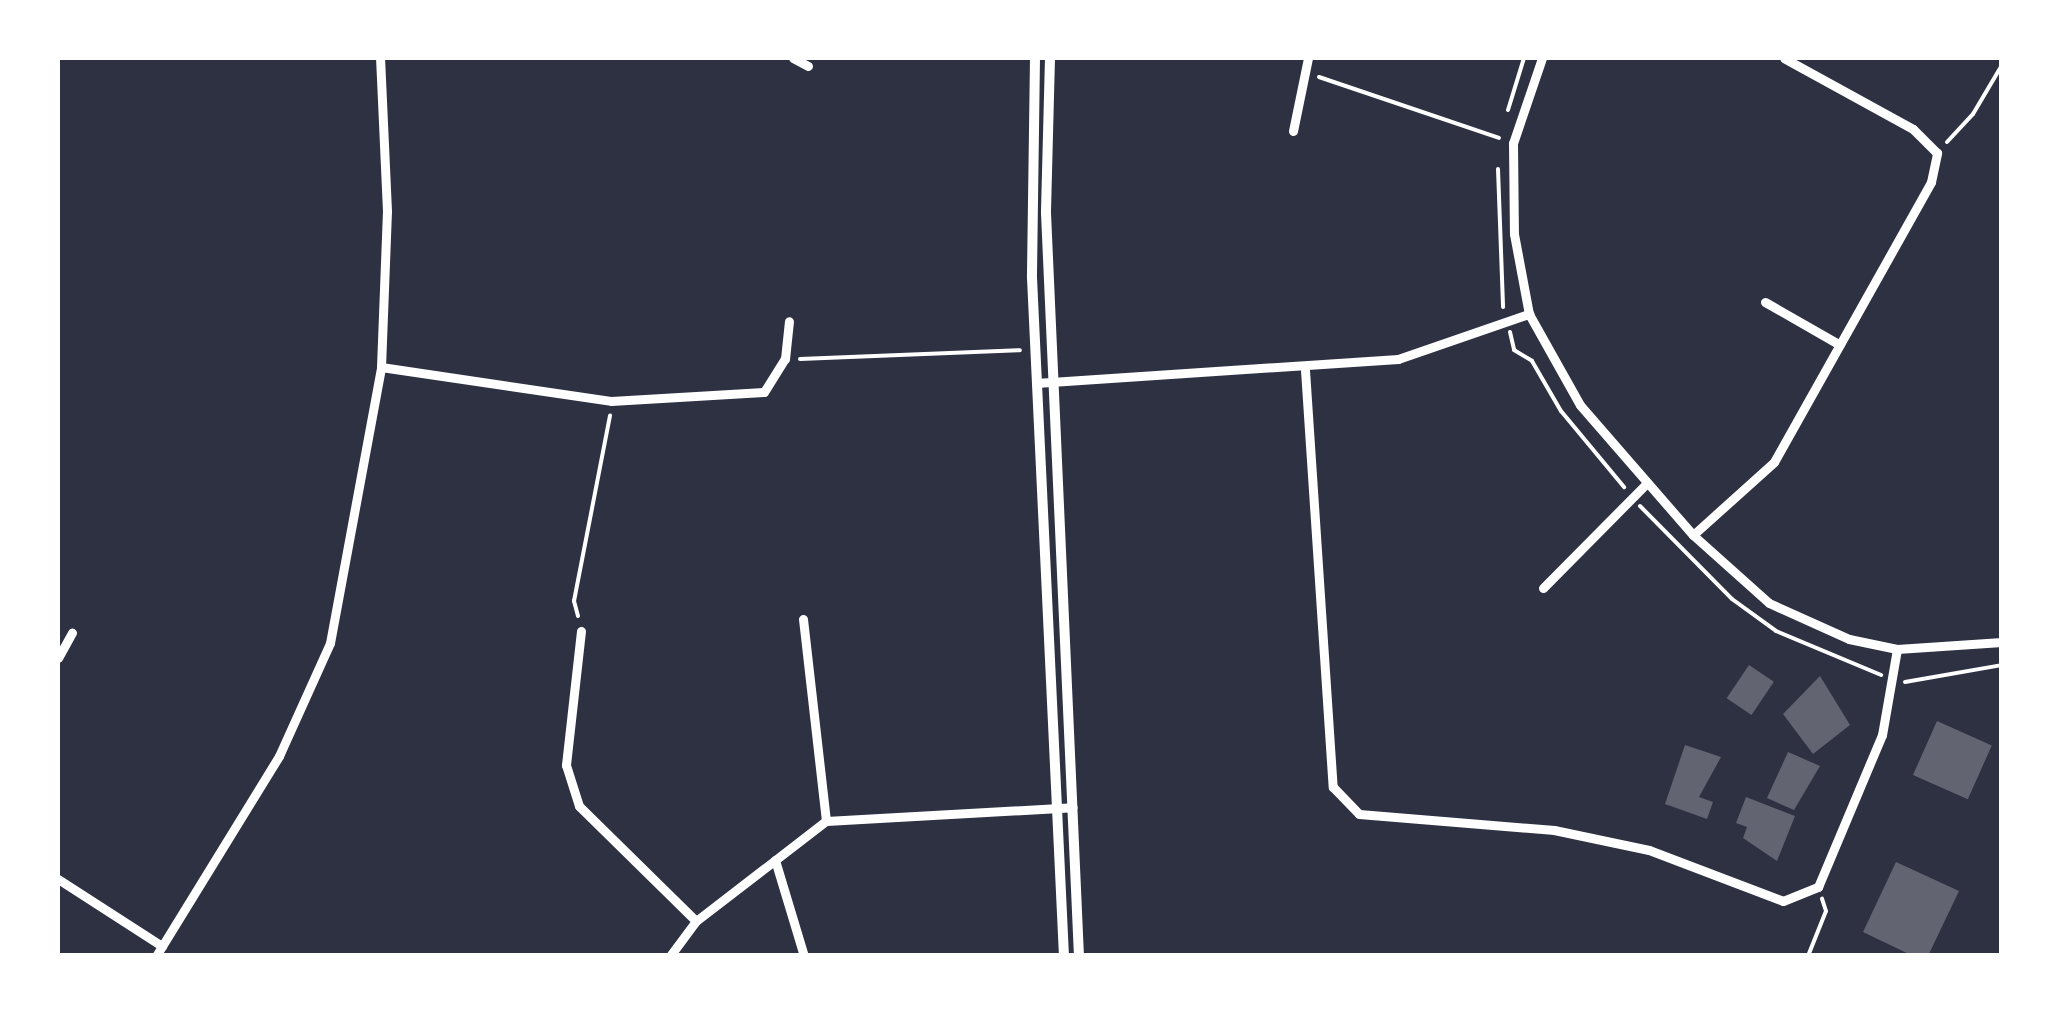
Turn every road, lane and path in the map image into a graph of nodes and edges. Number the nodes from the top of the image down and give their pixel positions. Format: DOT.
graph roads {
  1 [pos="380,58"];
  2 [pos="793,58"];
  3 [pos="1035,58"];
  4 [pos="1050,58"];
  5 [pos="1308,58"];
  6 [pos="1524,58"];
  7 [pos="1542,58"];
  8 [pos="1784,58"];
  9 [pos="2002,65"];
  10 [pos="808,66"];
  11 [pos="1305,72"];
  12 [pos="1293,130"];
  13 [pos="1508,141"];
  14 [pos="1937,153"];
  15 [pos="1765,302"];
  16 [pos="1529,314"];
  17 [pos="789,321"];
  18 [pos="1507,322"];
  19 [pos="1840,345"];
  20 [pos="1021,350"];
  21 [pos="785,359"];
  22 [pos="381,367"];
  23 [pos="1305,370"];
  24 [pos="1053,382"];
  25 [pos="1036,384"];
  26 [pos="612,401"];
  27 [pos="1647,482"];
  28 [pos="1632,497"];
  29 [pos="1693,535"];
  30 [pos="1542,588"];
  31 [pos="803,619"];
  32 [pos="582,631"];
  33 [pos="72,634"];
  34 [pos="2002,642"];
  35 [pos="1897,649"];
  36 [pos="58,658"];
  37 [pos="2002,665"];
  38 [pos="1892,678"];
  39 [pos="1073,807"];
  40 [pos="1057,808"];
  41 [pos="826,821"];
  42 [pos="775,860"];
  43 [pos="58,879"];
  44 [pos="1818,887"];
  45 [pos="696,921"];
  46 [pos="159,951"];
  47 [pos="670,956"];
  48 [pos="804,956"];
  49 [pos="1064,956"];
  50 [pos="1080,956"];
  51 [pos="1808,956"];
  1 -- 22 [label="street"];
  2 -- 10 [label="street"];
  3 -- 25 [label="street"];
  4 -- 24 [label="street"];
  5 -- 11 [label="street"];
  6 -- 13 [label="path"];
  7 -- 13 [label="street"];
  8 -- 14 [label="street"];
  9 -- 14 [label="path"];
  11 -- 12 [label="street"];
  11 -- 13 [label="path"];
  13 -- 16 [label="street"];
  13 -- 18 [label="path"];
  14 -- 19 [label="street"];
  15 -- 19 [label="street"];
  16 -- 18 [label="street"];
  16 -- 27 [label="street"];
  17 -- 21 [label="street"];
  18 -- 23 [label="street"];
  18 -- 28 [label="path"];
  19 -- 29 [label="street"];
  20 -- 21 [label="path"];
  21 -- 26 [label="street"];
  22 -- 26 [label="street"];
  22 -- 46 [label="street"];
  23 -- 24 [label="street"];
  23 -- 44 [label="street"];
  24 -- 25 [label="street"];
  24 -- 39 [label="street"];
  25 -- 40 [label="street"];
  26 -- 32 [label="path"];
  27 -- 28 [label="street"];
  27 -- 29 [label="street"];
  28 -- 30 [label="street"];
  28 -- 38 [label="path"];
  29 -- 35 [label="street"];
  31 -- 41 [label="street"];
  32 -- 45 [label="street"];
  33 -- 36 [label="street"];
  34 -- 35 [label="street"];
  35 -- 38 [label="street"];
  37 -- 38 [label="path"];
  38 -- 44 [label="street"];
  39 -- 40 [label="street"];
  39 -- 50 [label="street"];
  40 -- 41 [label="street"];
  40 -- 49 [label="street"];
  41 -- 42 [label="street"];
  42 -- 45 [label="street"];
  42 -- 48 [label="street"];
  43 -- 46 [label="street"];
  44 -- 51 [label="path"];
  45 -- 47 [label="street"];
}
